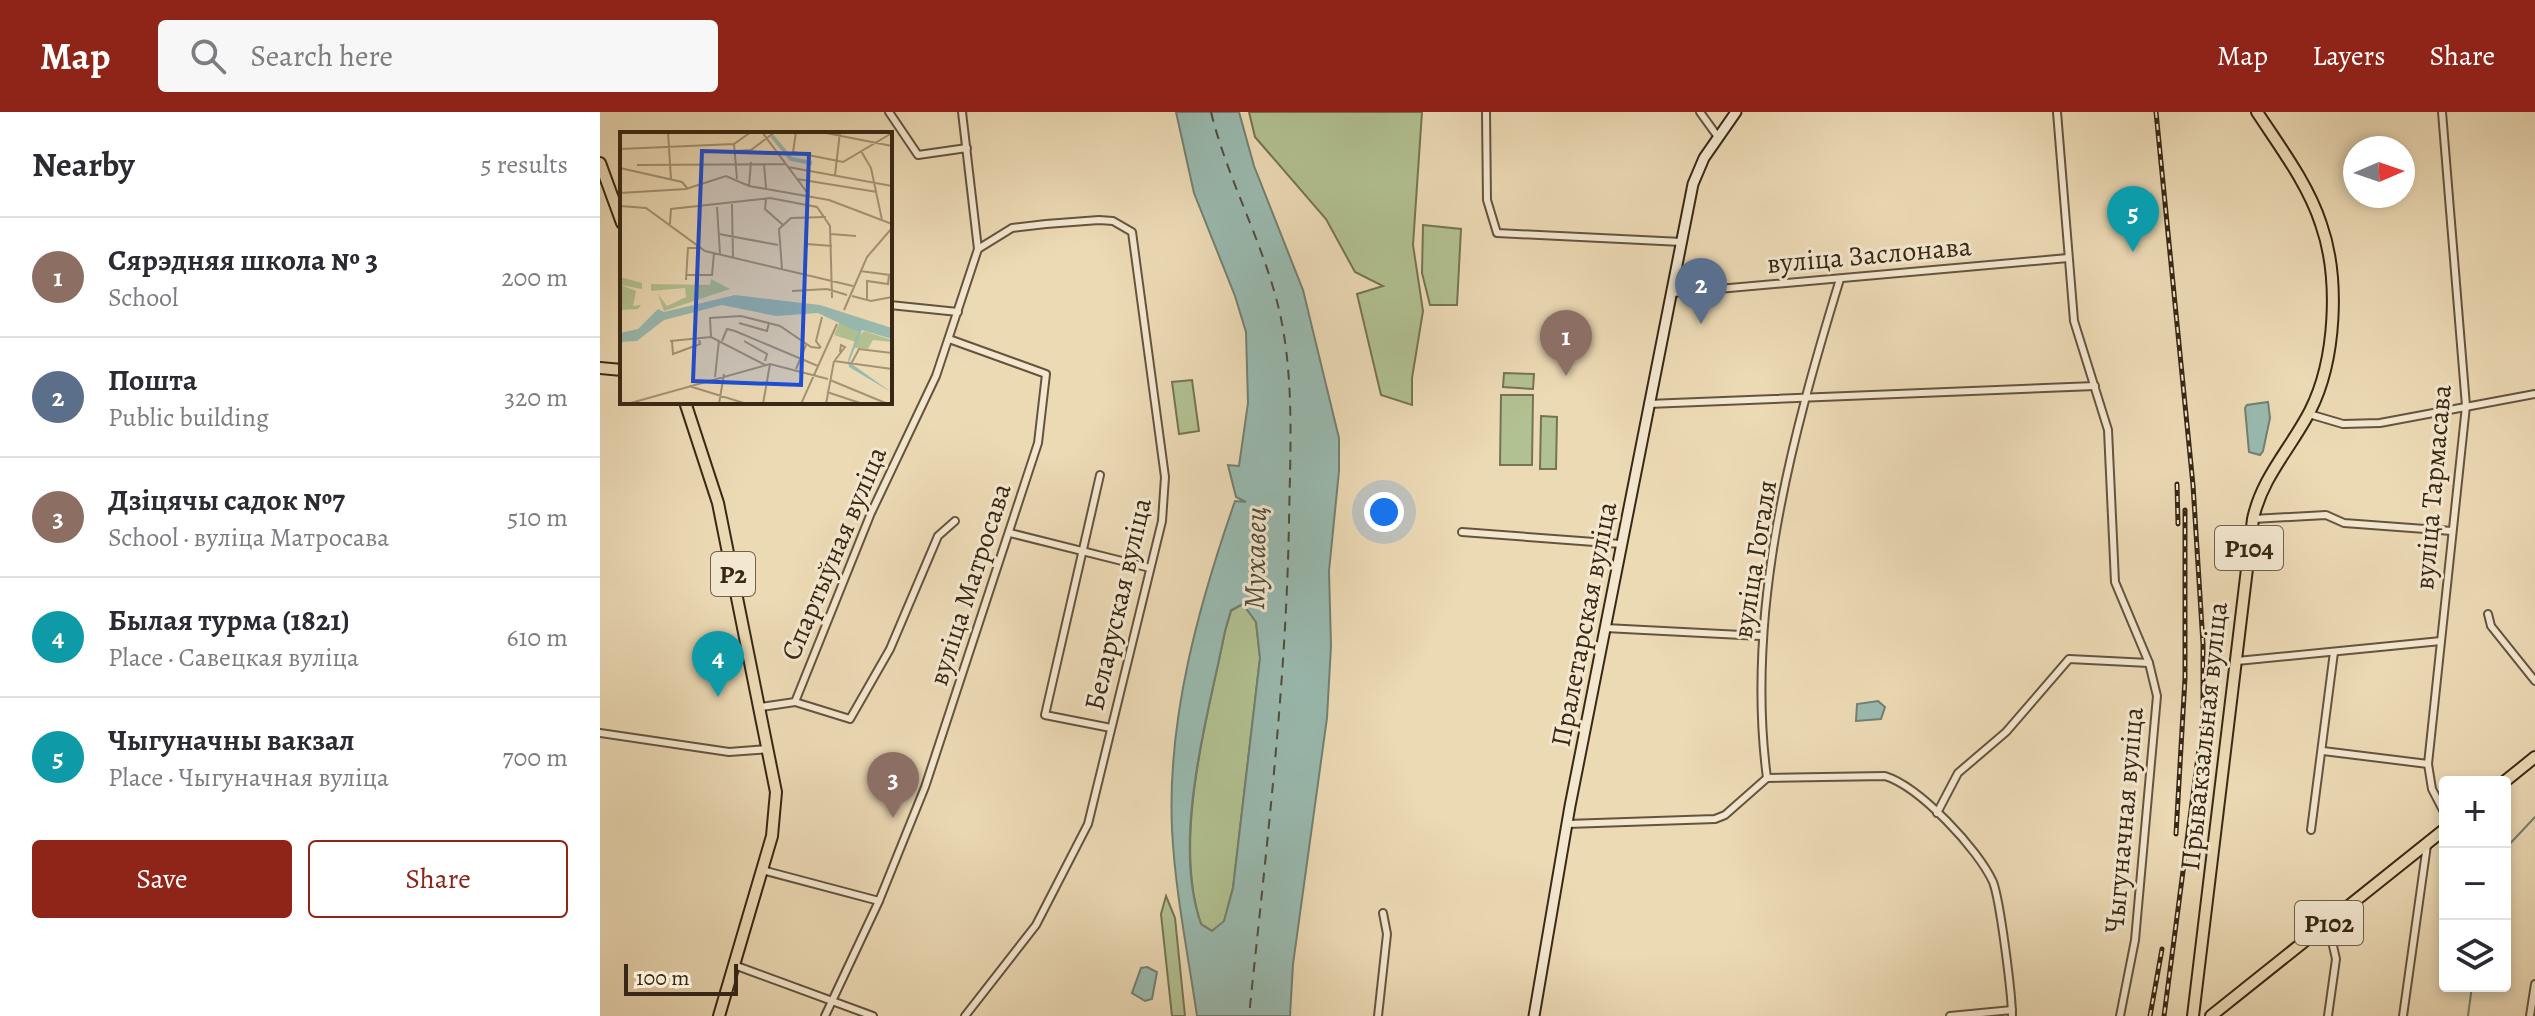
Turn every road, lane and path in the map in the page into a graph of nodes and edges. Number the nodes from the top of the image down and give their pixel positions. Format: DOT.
graph roads {
  1 [pos="889,112"];
  2 [pos="962,112"];
  3 [pos="1486,112"];
  4 [pos="1700,112"];
  5 [pos="1736,112"];
  6 [pos="2057,112"];
  7 [pos="2257,112"];
  8 [pos="2442,112"];
  9 [pos="1718,137"];
  10 [pos="967,148"];
  11 [pos="600,163"];
  12 [pos="620,218"];
  13 [pos="1682,242"];
  14 [pos="978,249"];
  15 [pos="2068,258"];
  16 [pos="1840,279"];
  17 [pos="1673,293"];
  18 [pos="892,305"];
  19 [pos="958,312"];
  20 [pos="949,339"];
  21 [pos="600,368"];
  22 [pos="620,370"];
  23 [pos="2095,386"];
  24 [pos="2535,394"];
  25 [pos="1805,396"];
  26 [pos="686,404"];
  27 [pos="1648,404"];
  28 [pos="2466,406"];
  29 [pos="2309,414"];
  30 [pos="1100,475"];
  31 [pos="2253,519"];
  32 [pos="955,521"];
  33 [pos="2452,531"];
  34 [pos="1462,532"];
  35 [pos="1010,533"];
  36 [pos="1621,544"];
  37 [pos="1082,551"];
  38 [pos="1150,568"];
  39 [pos="2488,614"];
  40 [pos="1605,628"];
  41 [pos="1761,636"];
  42 [pos="2441,641"];
  43 [pos="2334,652"];
  44 [pos="2237,661"];
  45 [pos="2149,663"];
  46 [pos="2535,681"];
  47 [pos="795,702"];
  48 [pos="761,707"];
  49 [pos="1111,728"];
  50 [pos="600,733"];
  51 [pos="769,749"];
  52 [pos="2323,751"];
  53 [pos="2535,757"];
  54 [pos="2428,764"];
  55 [pos="2511,776"];
  56 [pos="1767,778"];
  57 [pos="2439,802"];
  58 [pos="1937,813"];
  59 [pos="1567,824"];
  60 [pos="2311,830"];
  61 [pos="2439,834"];
  62 [pos="2427,844"];
  63 [pos="762,870"];
  64 [pos="879,901"];
  65 [pos="1383,913"];
  66 [pos="2328,924"];
  67 [pos="734,965"];
  68 [pos="2535,984"];
  69 [pos="833,998"];
  70 [pos="2012,1013"];
  71 [pos="721,1015"];
  72 [pos="825,1016"];
  73 [pos="873,1016"];
  74 [pos="965,1016"];
  75 [pos="1378,1016"];
  76 [pos="1534,1016"];
  77 [pos="1950,1016"];
  78 [pos="2120,1016"];
  79 [pos="2193,1016"];
  80 [pos="2211,1016"];
  81 [pos="2328,1016"];
  82 [pos="2403,1016"];
  83 [pos="2530,1016"];
  1 -- 10 [label="street"];
  2 -- 10 [label="street, Спартыўная вуліца"];
  3 -- 13 [label="street"];
  4 -- 9 [label="street"];
  5 -- 9 [label="main road, Пралетарская вуліца"];
  6 -- 15 [label="street, Чыгуначная вуліца"];
  7 -- 29 [label="main road, Прывакзальная вуліца / Р104"];
  8 -- 28 [label="street, вуліца Тармасава"];
  9 -- 13 [label="main road, Пралетарская вуліца"];
  10 -- 14 [label="street, Спартыўная вуліца"];
  11 -- 12 [label="main road"];
  13 -- 17 [label="main road, Пралетарская вуліца"];
  14 -- 19 [label="street, Спартыўная вуліца"];
  14 -- 38 [label="street, Беларуская вуліца"];
  15 -- 16 [label="street, вуліца Заслонава"];
  15 -- 23 [label="street, Чыгуначная вуліца"];
  16 -- 17 [label="street, вуліца Заслонава"];
  16 -- 25 [label="street, вуліца Гогаля"];
  17 -- 27 [label="main road, Пралетарская вуліца"];
  18 -- 19 [label="street"];
  19 -- 20 [label="street, Спартыўная вуліца"];
  20 -- 35 [label="street, вуліца Матросава"];
  20 -- 47 [label="street, Спартыўная вуліца"];
  21 -- 22 [label="main road"];
  23 -- 25 [label="street"];
  23 -- 45 [label="street, Чыгуначная вуліца"];
  24 -- 28 [label="street"];
  25 -- 27 [label="street"];
  25 -- 41 [label="street, вуліца Гогаля"];
  26 -- 48 [label="main road, Р2"];
  27 -- 36 [label="main road, Пралетарская вуліца"];
  28 -- 29 [label="street"];
  28 -- 33 [label="street, вуліца Тармасава"];
  29 -- 31 [label="main road, Прывакзальная вуліца / Р104"];
  30 -- 37 [label="street"];
  31 -- 33 [label="street"];
  31 -- 44 [label="main road, Прывакзальная вуліца / Р104"];
  32 -- 47 [label="street"];
  33 -- 42 [label="street, вуліца Тармасава"];
  34 -- 36 [label="street"];
  35 -- 37 [label="street"];
  35 -- 64 [label="street, вуліца Матросава"];
  36 -- 40 [label="main road, Пралетарская вуліца"];
  37 -- 38 [label="street"];
  37 -- 49 [label="street"];
  38 -- 49 [label="street, Беларуская вуліца"];
  39 -- 46 [label="street"];
  40 -- 41 [label="street"];
  40 -- 59 [label="main road, Пралетарская вуліца"];
  41 -- 56 [label="street, вуліца Гогаля"];
  42 -- 43 [label="street"];
  42 -- 54 [label="street, вуліца Тармасава"];
  43 -- 44 [label="street"];
  43 -- 52 [label="street"];
  44 -- 79 [label="main road, Прывакзальная вуліца / Р104"];
  45 -- 58 [label="street"];
  45 -- 78 [label="street, Чыгуначная вуліца"];
  47 -- 48 [label="street, Спартыўная вуліца"];
  48 -- 51 [label="main road, Р2"];
  49 -- 74 [label="street, Беларуская вуліца"];
  50 -- 51 [label="street"];
  51 -- 63 [label="main road, Р2"];
  52 -- 54 [label="street"];
  52 -- 60 [label="street"];
  53 -- 55 [label="main road"];
  54 -- 57 [label="street, вуліца Тармасава"];
  56 -- 58 [label="street"];
  56 -- 59 [label="street"];
  58 -- 70 [label="street"];
  59 -- 76 [label="main road, Пралетарская вуліца"];
  61 -- 62 [label="main road, Р102"];
  62 -- 66 [label="main road, Р102"];
  62 -- 82 [label="street"];
  63 -- 64 [label="street"];
  63 -- 67 [label="main road, Р2"];
  64 -- 69 [label="street, вуліца Матросава"];
  65 -- 75 [label="street"];
  66 -- 80 [label="main road, Р102"];
  66 -- 81 [label="street"];
  67 -- 69 [label="street"];
  67 -- 71 [label="main road, Р2"];
  68 -- 83 [label="street"];
  69 -- 72 [label="street, вуліца Матросава"];
  69 -- 73 [label="street"];
  70 -- 77 [label="street"];
}
